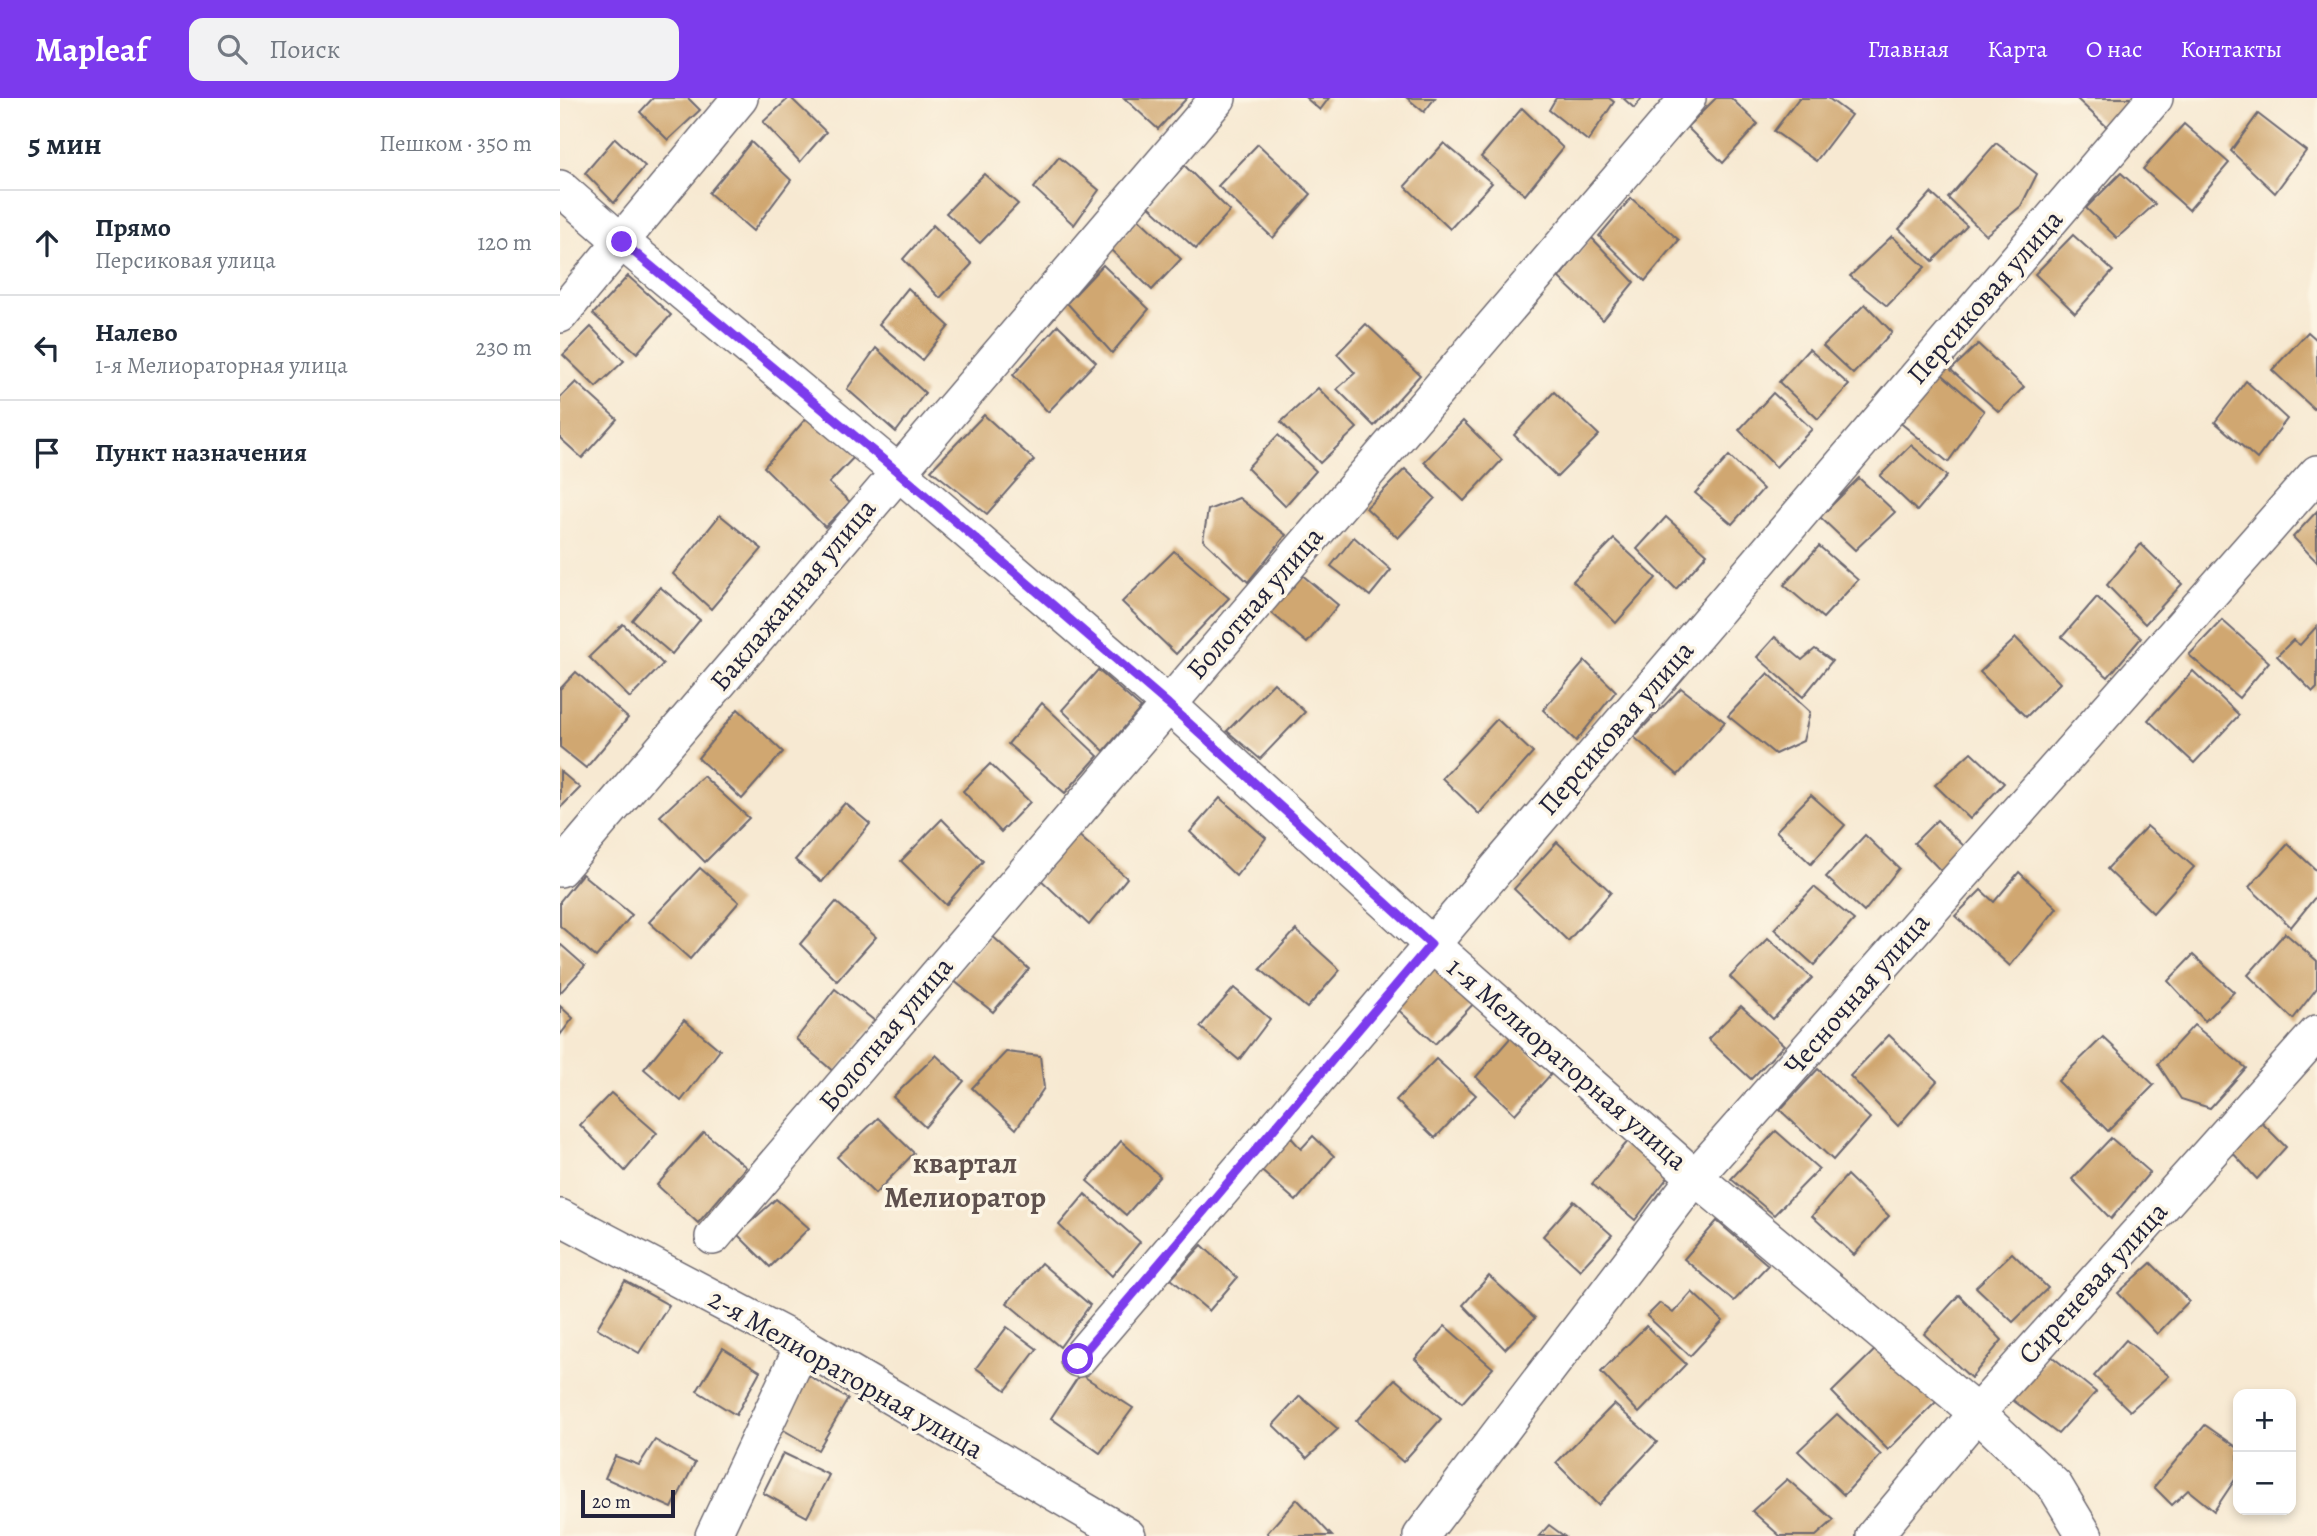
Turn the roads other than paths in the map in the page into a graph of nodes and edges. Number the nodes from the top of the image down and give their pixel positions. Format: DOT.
graph roads {
  1 [pos="740,98"];
  2 [pos="1218,98"];
  3 [pos="1688,98"];
  4 [pos="2155,98"];
  5 [pos="560,188"];
  6 [pos="622,242"];
  7 [pos="560,315"];
  8 [pos="898,472"];
  9 [pos="2317,472"];
  10 [pos="1168,704"];
  11 [pos="560,869"];
  12 [pos="1431,944"];
  13 [pos="2317,1033"];
  14 [pos="1695,1177"];
  15 [pos="560,1217"];
  16 [pos="713,1237"];
  17 [pos="803,1345"];
  18 [pos="1078,1359"];
  19 [pos="1977,1413"];
  20 [pos="1090,1526"];
  21 [pos="713,1536"];
  22 [pos="1128,1536"];
  23 [pos="1421,1536"];
  24 [pos="1874,1536"];
  25 [pos="2085,1536"];
  1 -- 6 [label="street"];
  2 -- 8 [label="street, Баклажанная улица"];
  3 -- 10 [label="street, Болотная улица"];
  4 -- 12 [label="street, Персиковая улица"];
  5 -- 6 [label="street, 1-я Мелиораторная улица"];
  6 -- 7 [label="street"];
  6 -- 8 [label="street, 1-я Мелиораторная улица"];
  8 -- 10 [label="street, 1-я Мелиораторная улица"];
  8 -- 11 [label="street, Баклажанная улица"];
  9 -- 14 [label="street, Чесночная улица"];
  10 -- 12 [label="street, 1-я Мелиораторная улица"];
  10 -- 16 [label="street, Болотная улица"];
  12 -- 14 [label="street, 1-я Мелиораторная улица"];
  12 -- 18 [label="street, Персиковая улица"];
  13 -- 19 [label="street, Сиреневая улица"];
  14 -- 19 [label="street, 1-я Мелиораторная улица"];
  14 -- 23 [label="street, Чесночная улица"];
  15 -- 17 [label="street, 2-я Мелиораторная улица"];
  17 -- 20 [label="street, 2-я Мелиораторная улица"];
  17 -- 21 [label="street"];
  19 -- 24 [label="street, Сиреневая улица"];
  19 -- 25 [label="street, 1-я Мелиораторная улица"];
  20 -- 22 [label="street, 2-я Мелиораторная улица"];
}
